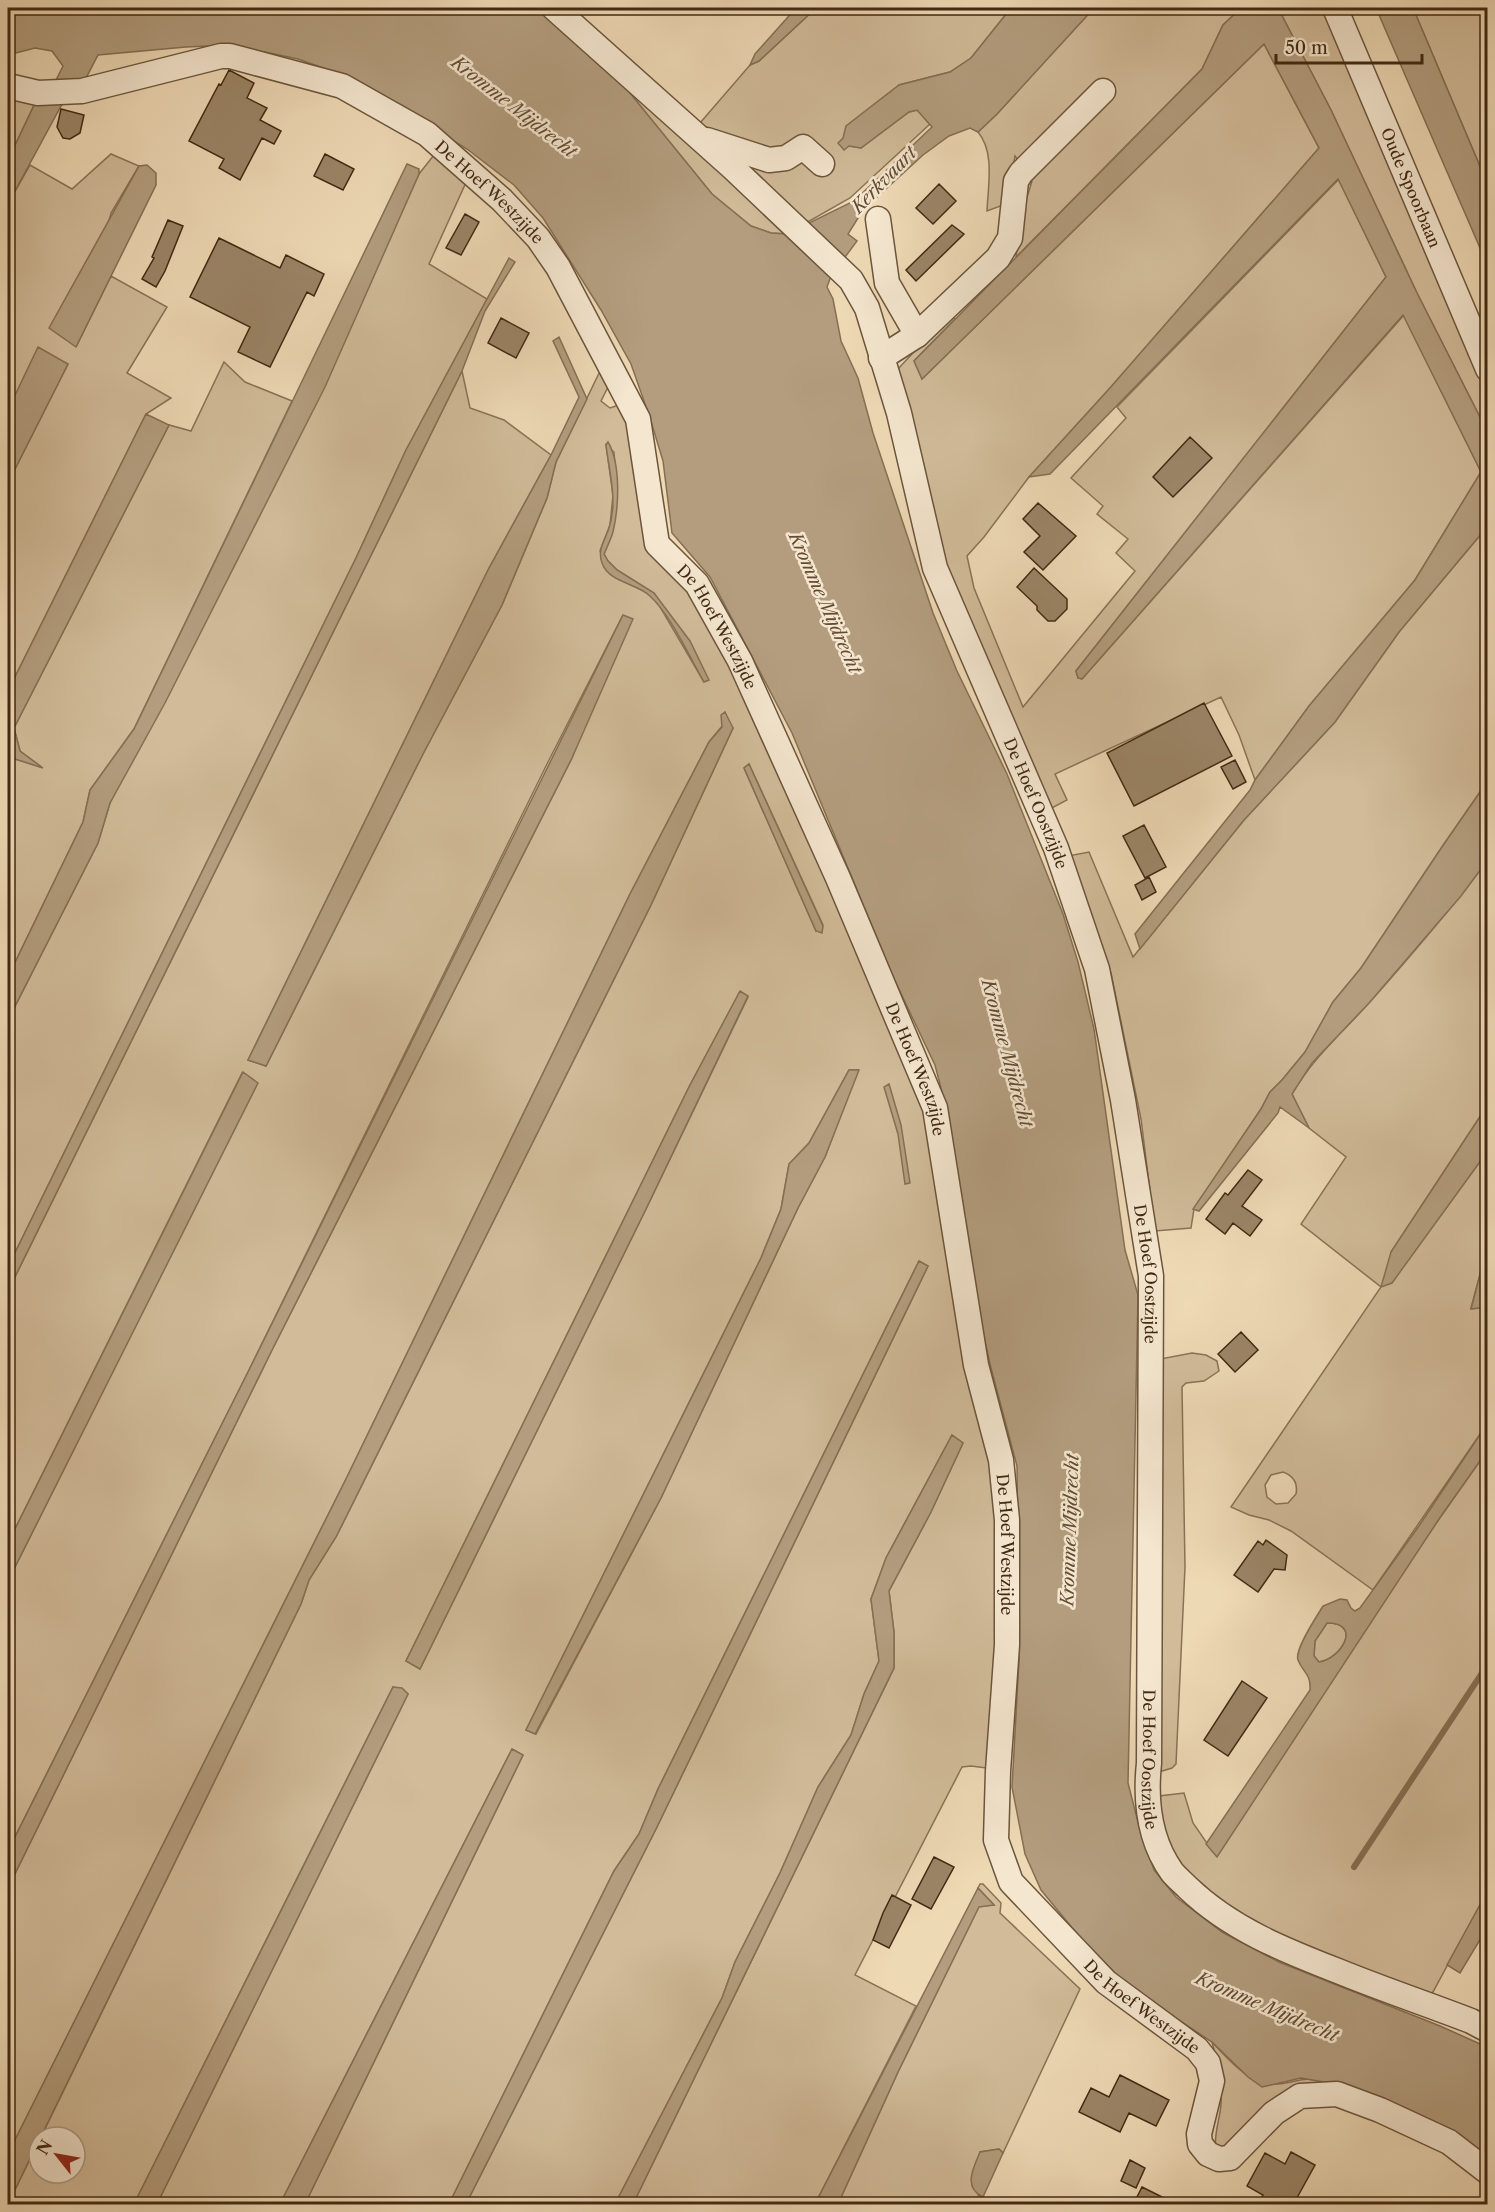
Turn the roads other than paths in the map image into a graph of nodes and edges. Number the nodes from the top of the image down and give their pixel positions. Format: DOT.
graph roads {
  1 [pos="554,8"];
  2 [pos="1335,8"];
  3 [pos="8,86"];
  4 [pos="1103,91"];
  5 [pos="699,137"];
  6 [pos="822,164"];
  7 [pos="878,219"];
  8 [pos="917,335"];
  9 [pos="881,358"];
  10 [pos="1488,369"];
  11 [pos="1488,2030"];
  12 [pos="1488,2172"];
  1 -- 5 [label="street"];
  2 -- 10 [label="street, Oude Spoorbaan"];
  3 -- 12 [label="street, De Hoef Westzijde"];
  4 -- 8 [label="street"];
  5 -- 6 [label="street"];
  5 -- 9 [label="street"];
  7 -- 8 [label="street"];
  8 -- 9 [label="street"];
  9 -- 11 [label="street, De Hoef Oostzijde"];
}
